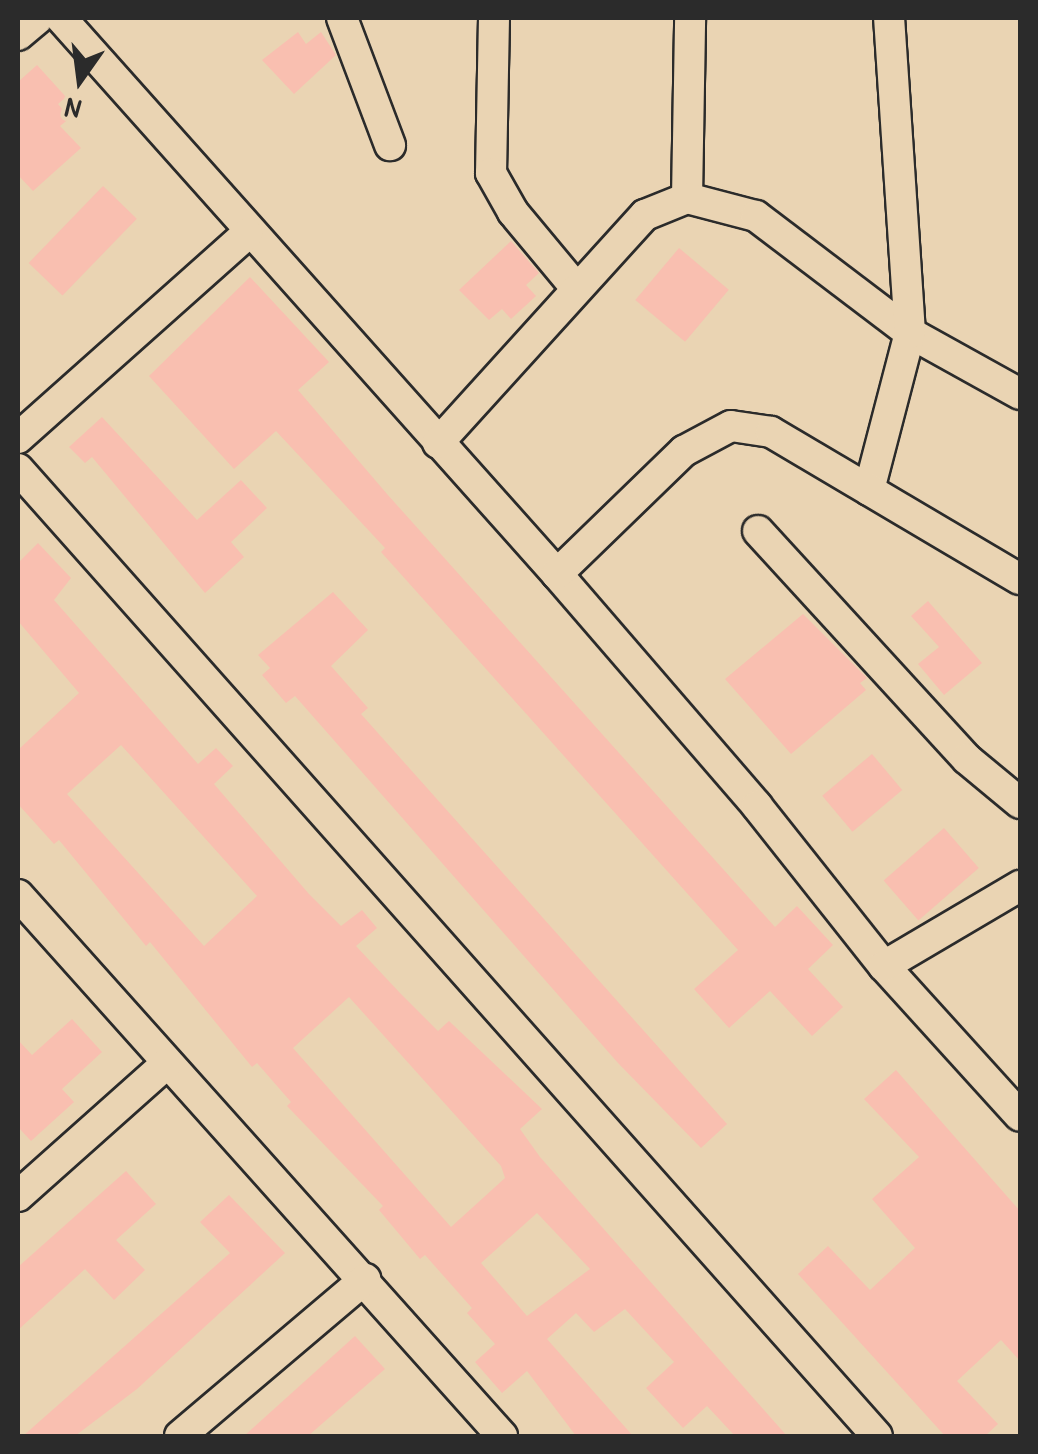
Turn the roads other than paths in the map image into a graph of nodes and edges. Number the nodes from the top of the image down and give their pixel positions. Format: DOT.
graph roads {
  1 [pos="38,18"];
  2 [pos="61,18"];
  3 [pos="342,18"];
  4 [pos="494,18"];
  5 [pos="690,18"];
  6 [pos="888,18"];
  7 [pos="18,36"];
  8 [pos="390,145"];
  9 [pos="688,198"];
  10 [pos="248,234"];
  11 [pos="577,289"];
  12 [pos="910,333"];
  13 [pos="1020,394"];
  14 [pos="18,438"];
  15 [pos="438,443"];
  16 [pos="18,469"];
  17 [pos="869,490"];
  18 [pos="758,531"];
  19 [pos="557,574"];
  20 [pos="1020,579"];
  21 [pos="1020,804"];
  22 [pos="1020,886"];
  23 [pos="18,895"];
  24 [pos="884,966"];
  25 [pos="166,1064"];
  26 [pos="1020,1116"];
  27 [pos="18,1196"];
  28 [pos="365,1280"];
  29 [pos="180,1436"];
  30 [pos="502,1436"];
  31 [pos="876,1436"];
  1 -- 7 [label="street"];
  2 -- 10 [label="street"];
  3 -- 8 [label="street"];
  4 -- 11 [label="street"];
  5 -- 9 [label="street"];
  6 -- 12 [label="street"];
  9 -- 11 [label="street"];
  9 -- 12 [label="street"];
  10 -- 14 [label="street"];
  10 -- 15 [label="street"];
  11 -- 15 [label="street"];
  12 -- 13 [label="street"];
  12 -- 17 [label="street"];
  15 -- 19 [label="street"];
  16 -- 31 [label="street"];
  17 -- 19 [label="street"];
  17 -- 20 [label="street"];
  18 -- 21 [label="street"];
  19 -- 24 [label="street"];
  22 -- 24 [label="street"];
  23 -- 25 [label="street"];
  24 -- 26 [label="street"];
  25 -- 27 [label="street"];
  25 -- 28 [label="street"];
  28 -- 29 [label="street"];
  28 -- 30 [label="street"];
}
